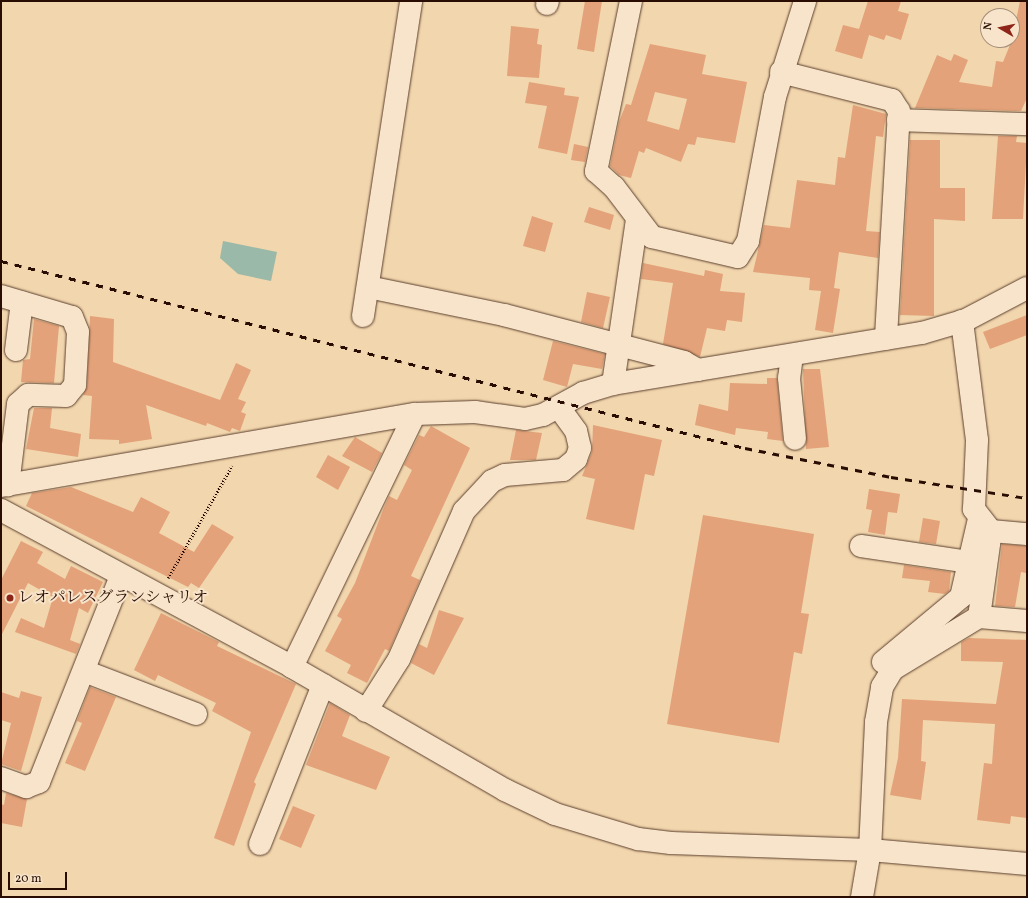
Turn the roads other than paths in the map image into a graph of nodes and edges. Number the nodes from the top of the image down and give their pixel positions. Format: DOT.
graph roads {
  1 [pos="411,1"];
  2 [pos="631,1"];
  3 [pos="805,1"];
  4 [pos="781,72"];
  5 [pos="898,120"];
  6 [pos="1027,124"];
  7 [pos="637,219"];
  8 [pos="368,287"];
  9 [pos="1027,288"];
  10 [pos="1,296"];
  11 [pos="22,302"];
  12 [pos="363,316"];
  13 [pos="962,321"];
  14 [pos="886,339"];
  15 [pos="619,344"];
  16 [pos="16,350"];
  17 [pos="792,355"];
  18 [pos="698,370"];
  19 [pos="613,384"];
  20 [pos="559,408"];
  21 [pos="415,414"];
  22 [pos="795,439"];
  23 [pos="4,485"];
  24 [pos="1,510"];
  25 [pos="985,525"];
  26 [pos="1027,534"];
  27 [pos="861,546"];
  28 [pos="970,562"];
  29 [pos="121,576"];
  30 [pos="979,617"];
  31 [pos="1027,621"];
  32 [pos="292,667"];
  33 [pos="84,671"];
  34 [pos="323,685"];
  35 [pos="366,711"];
  36 [pos="196,714"];
  37 [pos="874,764"];
  38 [pos="1,778"];
  39 [pos="260,844"];
  40 [pos="870,850"];
  41 [pos="1027,864"];
  42 [pos="862,897"];
  1 -- 8 [label="street"];
  2 -- 7 [label="street"];
  3 -- 4 [label="street"];
  4 -- 5 [label="street"];
  4 -- 7 [label="street"];
  5 -- 6 [label="street"];
  5 -- 14 [label="street"];
  7 -- 15 [label="street"];
  8 -- 12 [label="street"];
  8 -- 15 [label="street"];
  9 -- 13 [label="street"];
  10 -- 11 [label="street"];
  11 -- 16 [label="street"];
  11 -- 23 [label="street"];
  13 -- 14 [label="street"];
  13 -- 25 [label="street"];
  14 -- 17 [label="street"];
  15 -- 18 [label="street"];
  15 -- 19 [label="street"];
  17 -- 18 [label="street"];
  17 -- 22 [label="street"];
  18 -- 19 [label="street"];
  19 -- 20 [label="street"];
  20 -- 21 [label="street"];
  20 -- 35 [label="street"];
  21 -- 23 [label="street"];
  21 -- 32 [label="street"];
  24 -- 29 [label="street"];
  25 -- 26 [label="street"];
  25 -- 28 [label="street"];
  25 -- 30 [label="street"];
  27 -- 28 [label="street"];
  28 -- 37 [label="street"];
  29 -- 32 [label="street"];
  29 -- 33 [label="street"];
  30 -- 31 [label="street"];
  30 -- 37 [label="street"];
  32 -- 34 [label="street"];
  33 -- 36 [label="street"];
  33 -- 38 [label="street"];
  34 -- 35 [label="street"];
  34 -- 39 [label="street"];
  35 -- 40 [label="street"];
  37 -- 40 [label="street"];
  40 -- 41 [label="street"];
  40 -- 42 [label="street"];
}
